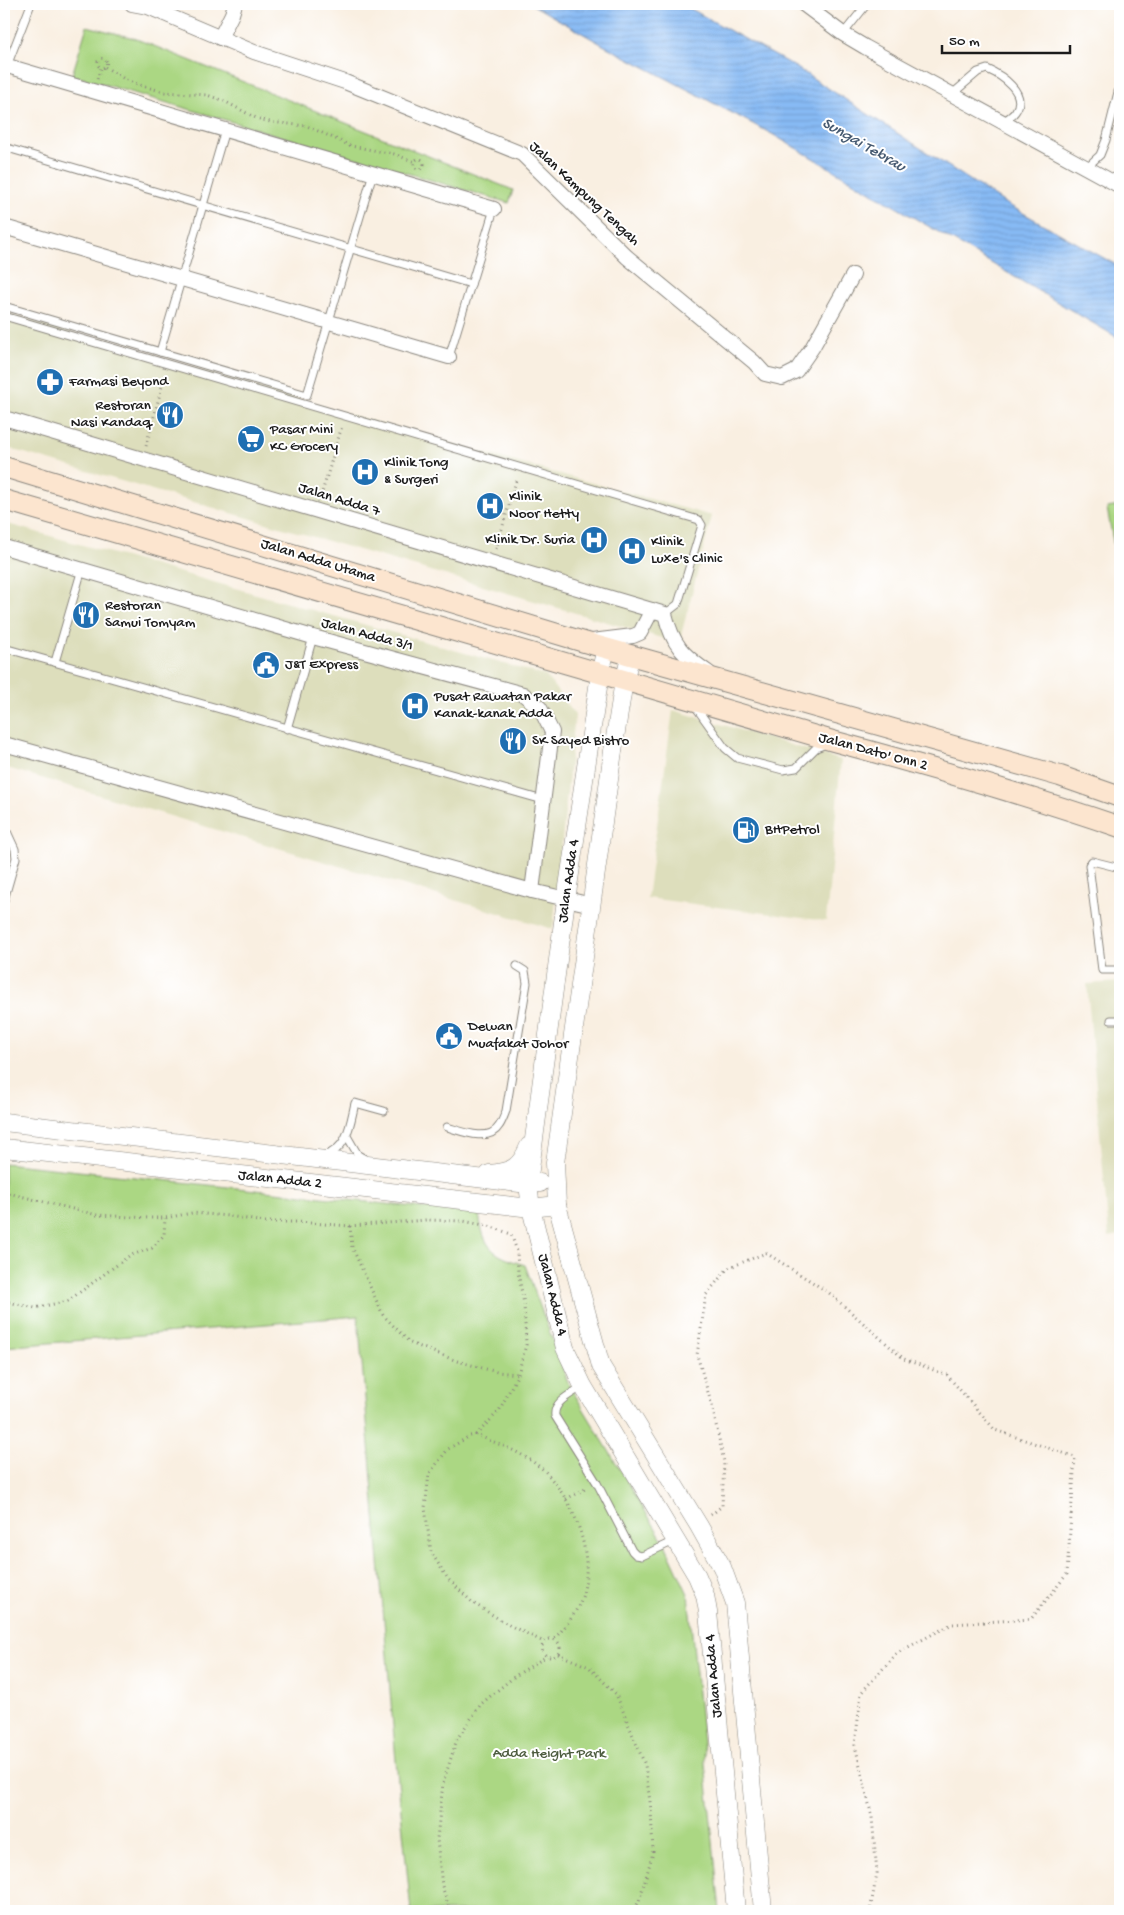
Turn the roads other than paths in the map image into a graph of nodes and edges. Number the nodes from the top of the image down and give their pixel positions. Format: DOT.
graph roads {
  1 [pos="31,4"];
  2 [pos="132,4"];
  3 [pos="235,4"];
  4 [pos="803,4"];
  5 [pos="867,4"];
  6 [pos="843,34"];
  7 [pos="220,38"];
  8 [pos="5,69"];
  9 [pos="1120,84"];
  10 [pos="951,94"];
  11 [pos="1003,122"];
  12 [pos="225,130"];
  13 [pos="4,147"];
  14 [pos="1086,168"];
  15 [pos="373,173"];
  16 [pos="1120,186"];
  17 [pos="203,205"];
  18 [pos="494,209"];
  19 [pos="4,227"];
  20 [pos="351,249"];
  21 [pos="853,275"];
  22 [pos="181,279"];
  23 [pos="471,284"];
  24 [pos="4,306"];
  25 [pos="4,316"];
  26 [pos="329,322"];
  27 [pos="160,352"];
  28 [pos="449,357"];
  29 [pos="4,418"];
  30 [pos="4,467"];
  31 [pos="4,500"];
  32 [pos="4,547"];
  33 [pos="82,569"];
  34 [pos="659,612"];
  35 [pos="313,637"];
  36 [pos="584,642"];
  37 [pos="4,648"];
  38 [pos="606,648"];
  39 [pos="631,655"];
  40 [pos="55,662"];
  41 [pos="600,674"];
  42 [pos="624,680"];
  43 [pos="718,680"];
  44 [pos="691,700"];
  45 [pos="287,729"];
  46 [pos="833,741"];
  47 [pos="4,744"];
  48 [pos="1120,797"];
  49 [pos="543,800"];
  50 [pos="4,825"];
  51 [pos="1120,827"];
  52 [pos="1120,868"];
  53 [pos="532,891"];
  54 [pos="4,900"];
  55 [pos="566,900"];
  56 [pos="592,904"];
  57 [pos="517,966"];
  58 [pos="1120,970"];
  59 [pos="1111,1020"];
  60 [pos="1120,1020"];
  61 [pos="384,1111"];
  62 [pos="4,1122"];
  63 [pos="447,1127"];
  64 [pos="534,1132"];
  65 [pos="347,1136"];
  66 [pos="4,1148"];
  67 [pos="249,1151"];
  68 [pos="416,1171"];
  69 [pos="464,1176"];
  70 [pos="555,1182"];
  71 [pos="528,1184"];
  72 [pos="557,1205"];
  73 [pos="531,1208"];
  74 [pos="583,1386"];
  75 [pos="676,1540"];
  76 [pos="736,1911"];
  77 [pos="763,1911"];
  1 -- 8 [label="lane"];
  2 -- 7 [label="street, Jalan Kampung Tengah"];
  3 -- 7 [label="street"];
  4 -- 6 [label="street"];
  5 -- 6 [label="lane"];
  6 -- 10 [label="street"];
  7 -- 21 [label="street, Jalan Kampung Tengah"];
  8 -- 12 [label="street"];
  9 -- 14 [label="lane"];
  10 -- 11 [label="street"];
  10 -- 11 [label="lane"];
  11 -- 14 [label="street"];
  12 -- 15 [label="street"];
  12 -- 17 [label="lane"];
  13 -- 17 [label="lane"];
  14 -- 16 [label="street"];
  15 -- 18 [label="street"];
  15 -- 20 [label="lane"];
  17 -- 20 [label="lane"];
  17 -- 22 [label="lane"];
  18 -- 23 [label="lane"];
  19 -- 22 [label="street"];
  20 -- 23 [label="lane"];
  20 -- 26 [label="lane"];
  22 -- 26 [label="street"];
  22 -- 27 [label="lane"];
  23 -- 28 [label="lane"];
  24 -- 27 [label="lane"];
  25 -- 34 [label="lane"];
  26 -- 27 [label="lane"];
  26 -- 28 [label="street"];
  29 -- 34 [label="street, Jalan Adda 7"];
  30 -- 36 [label="main road, Jalan Adda Utama"];
  31 -- 41 [label="main road, Jalan Adda Utama"];
  32 -- 33 [label="street, Jalan Adda 3/1"];
  33 -- 35 [label="street, Jalan Adda 3/1"];
  33 -- 40 [label="lane"];
  34 -- 36 [label="street"];
  34 -- 43 [label="street"];
  35 -- 45 [label="lane"];
  35 -- 49 [label="street, Jalan Adda 3/1"];
  36 -- 38 [label="main road, Jalan Adda Utama"];
  37 -- 40 [label="lane"];
  38 -- 39 [label="main road, Jalan Adda Utama"];
  38 -- 41 [label="street, Jalan Adda 4"];
  39 -- 42 [label="street, Jalan Adda 4"];
  39 -- 43 [label="main road, Jalan Dato' Onn 2"];
  40 -- 45 [label="lane"];
  41 -- 42 [label="main road, Jalan Adda Utama"];
  41 -- 55 [label="street, Jalan Adda 4"];
  42 -- 44 [label="main road, Jalan Dato' Onn 2"];
  42 -- 56 [label="street, Jalan Adda 4"];
  43 -- 48 [label="main road, Jalan Dato' Onn 2"];
  44 -- 46 [label="main road, Jalan Dato' Onn 2"];
  44 -- 46 [label="lane"];
  45 -- 49 [label="lane"];
  46 -- 51 [label="main road, Jalan Dato' Onn 2"];
  47 -- 53 [label="street"];
  49 -- 53 [label="street, Jalan Adda 3/1"];
  50 -- 54 [label="lane"];
  52 -- 58 [label="lane"];
  53 -- 55 [label="street"];
  55 -- 56 [label="street"];
  55 -- 64 [label="street, Jalan Adda 4"];
  56 -- 70 [label="street, Jalan Adda 4"];
  57 -- 63 [label="lane"];
  59 -- 60 [label="lane"];
  61 -- 65 [label="lane"];
  62 -- 67 [label="street, Jalan Adda 2"];
  64 -- 69 [label="street"];
  64 -- 71 [label="street, Jalan Adda 4"];
  65 -- 67 [label="lane"];
  65 -- 68 [label="lane"];
  66 -- 73 [label="street, Jalan Adda 2"];
  67 -- 68 [label="street, Jalan Adda 2"];
  68 -- 69 [label="street, Jalan Adda 2"];
  69 -- 71 [label="street, Jalan Adda 2"];
  70 -- 71 [label="street, Jalan Adda 2"];
  70 -- 72 [label="street, Jalan Adda 4"];
  71 -- 73 [label="street, Jalan Adda 4"];
  72 -- 73 [label="street, Jalan Adda 2"];
  72 -- 77 [label="street, Jalan Adda 4"];
  73 -- 74 [label="street, Jalan Adda 4"];
  74 -- 75 [label="street, Jalan Adda 4"];
  74 -- 75 [label="lane"];
  75 -- 76 [label="street, Jalan Adda 4"];
}
